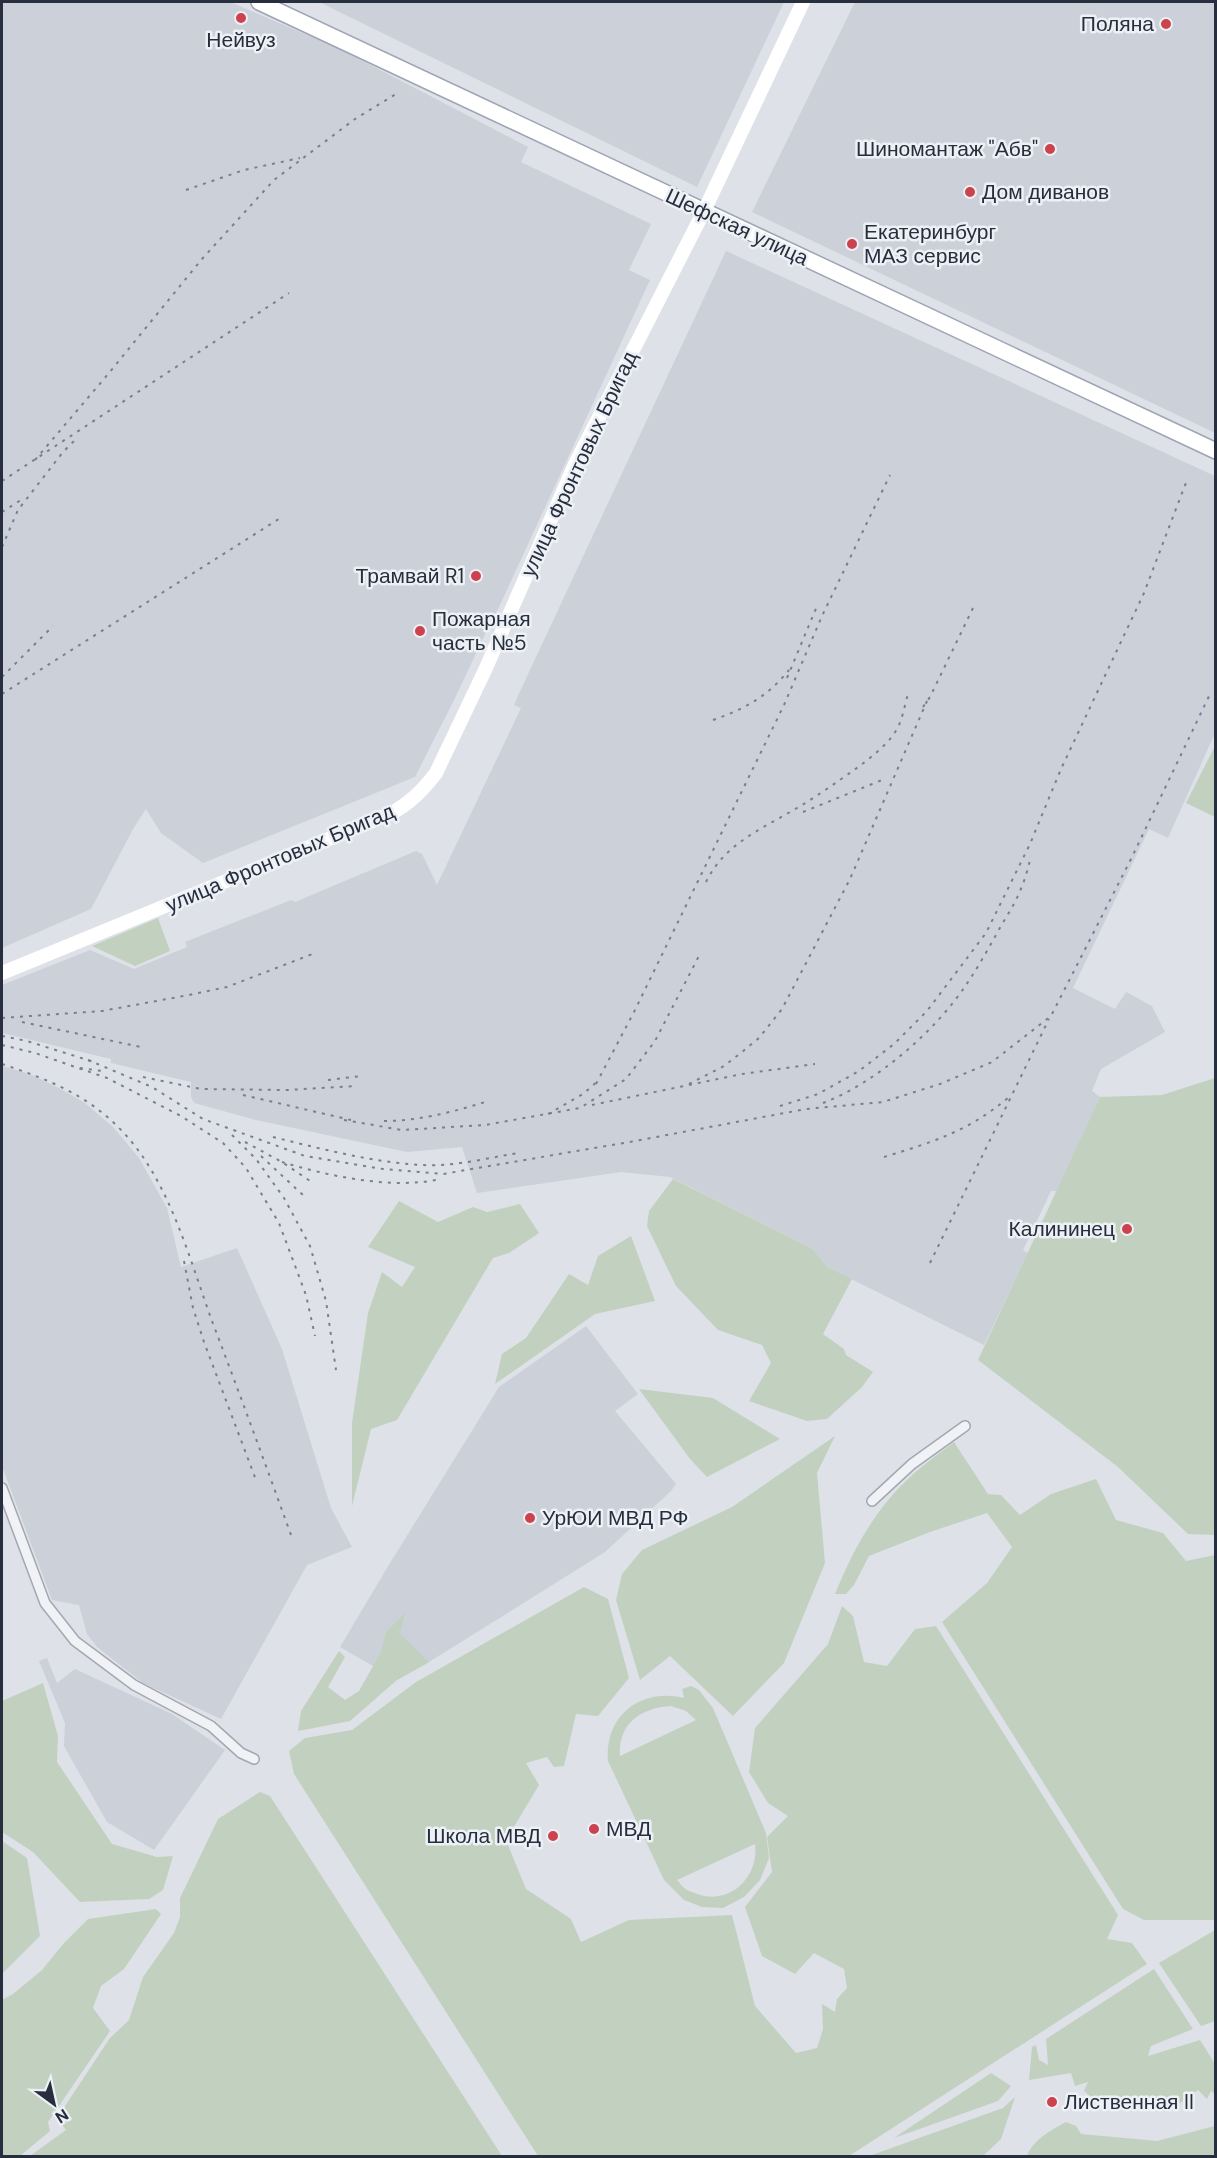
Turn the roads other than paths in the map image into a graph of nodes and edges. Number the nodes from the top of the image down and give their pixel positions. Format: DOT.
graph roads {
  1 [pos="259,2"];
  2 [pos="803,2"];
  3 [pos="704,210"];
  4 [pos="1215,451"];
  5 [pos="2,973"];
  6 [pos="965,1426"];
  7 [pos="2,1488"];
  8 [pos="872,1501"];
  9 [pos="254,1759"];
  1 -- 3 [label="main road, Шефская улица"];
  2 -- 3 [label="main road"];
  3 -- 4 [label="main road, Шефская улица"];
  3 -- 5 [label="main road, улица Фронтовых Бригад"];
  6 -- 8 [label="street"];
  7 -- 9 [label="street"];
}
